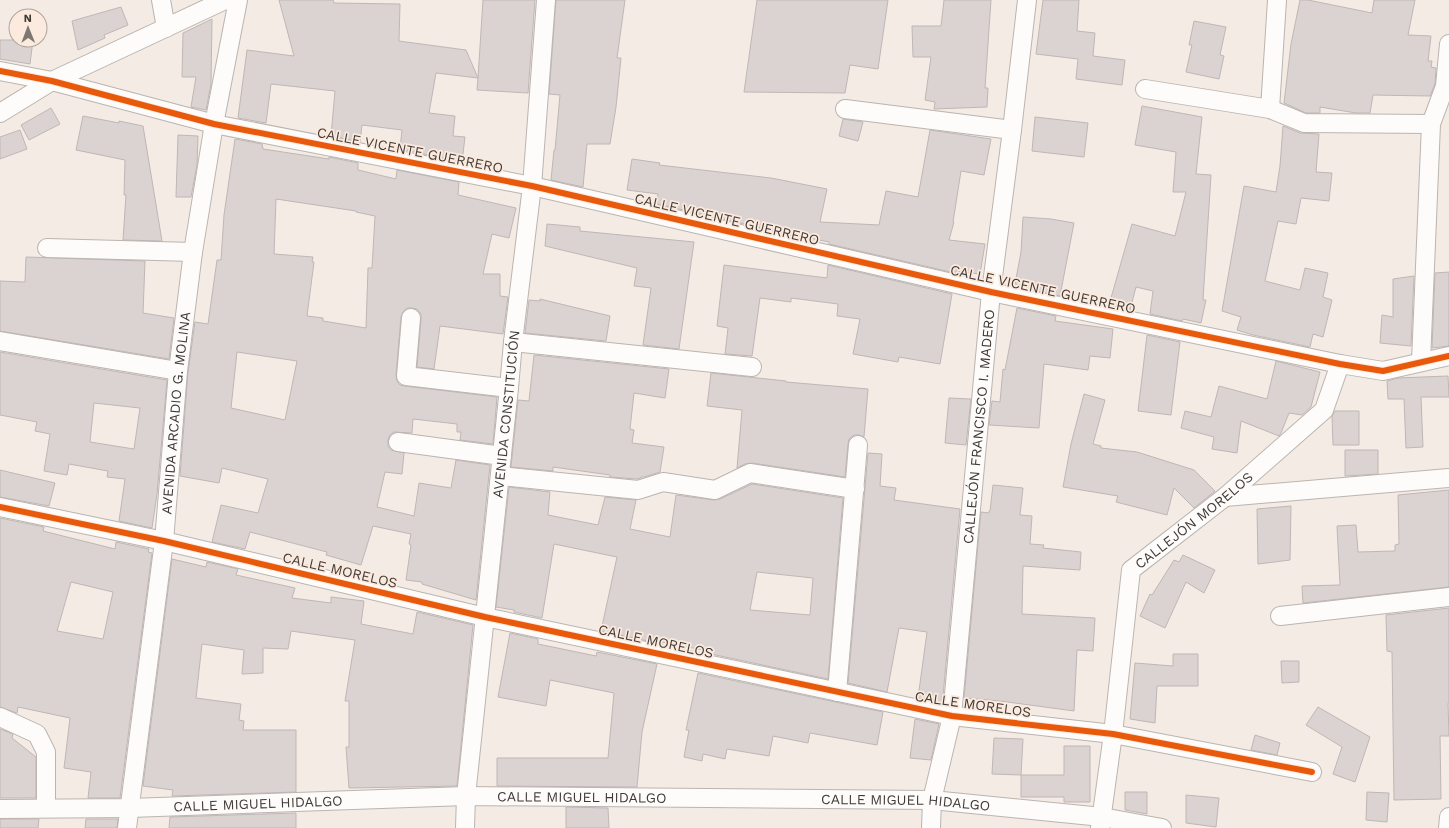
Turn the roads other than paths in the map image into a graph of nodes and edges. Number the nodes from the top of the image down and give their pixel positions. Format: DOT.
graph roads {
  1 [pos="161,0"];
  2 [pos="225,0"];
  3 [pos="238,0"];
  4 [pos="546,0"];
  5 [pos="1027,0"];
  6 [pos="1277,0"];
  7 [pos="166,28"];
  8 [pos="1449,44"];
  9 [pos="0,72"];
  10 [pos="52,81"];
  11 [pos="1144,89"];
  12 [pos="845,109"];
  13 [pos="1270,109"];
  14 [pos="0,113"];
  15 [pos="214,124"];
  16 [pos="1432,124"];
  17 [pos="1012,130"];
  18 [pos="532,186"];
  19 [pos="47,248"];
  20 [pos="193,252"];
  21 [pos="991,292"];
  22 [pos="411,318"];
  23 [pos="0,341"];
  24 [pos="513,342"];
  25 [pos="1449,356"];
  26 [pos="1421,362"];
  27 [pos="1340,364"];
  28 [pos="752,367"];
  29 [pos="178,371"];
  30 [pos="510,388"];
  31 [pos="398,442"];
  32 [pos="858,446"];
  33 [pos="502,456"];
  34 [pos="500,476"];
  35 [pos="1449,478"];
  36 [pos="855,489"];
  37 [pos="1225,497"];
  38 [pos="0,507"];
  39 [pos="164,541"];
  40 [pos="1449,597"];
  41 [pos="1280,616"];
  42 [pos="485,617"];
  43 [pos="837,692"];
  44 [pos="952,716"];
  45 [pos="0,717"];
  46 [pos="1113,734"];
  47 [pos="1312,772"];
  48 [pos="466,796"];
  49 [pos="932,800"];
  50 [pos="46,808"];
  51 [pos="130,808"];
  52 [pos="0,809"];
  53 [pos="1449,817"];
  54 [pos="1101,822"];
  55 [pos="127,828"];
  56 [pos="465,828"];
  57 [pos="931,828"];
  58 [pos="1162,828"];
  59 [pos="1448,828"];
  1 -- 7 [label="street"];
  2 -- 7 [label="street"];
  3 -- 15 [label="street, AVENIDA ARCADIO G. MOLINA"];
  4 -- 18 [label="street, AVENIDA CONSTITUCIÓN"];
  5 -- 17 [label="street, CALLEJÓN FRANCISCO I. MADERO"];
  6 -- 13 [label="street"];
  7 -- 10 [label="street"];
  8 -- 16 [label="street"];
  9 -- 10 [label="street, CALLE VICENTE GUERRERO"];
  10 -- 14 [label="street"];
  10 -- 15 [label="street, CALLE VICENTE GUERRERO"];
  11 -- 13 [label="street"];
  12 -- 17 [label="street"];
  13 -- 16 [label="street"];
  15 -- 18 [label="street, CALLE VICENTE GUERRERO"];
  15 -- 20 [label="street, AVENIDA ARCADIO G. MOLINA"];
  16 -- 26 [label="street"];
  17 -- 21 [label="street, CALLEJÓN FRANCISCO I. MADERO"];
  18 -- 21 [label="street, CALLE VICENTE GUERRERO"];
  18 -- 24 [label="street, AVENIDA CONSTITUCIÓN"];
  19 -- 20 [label="street"];
  20 -- 29 [label="street, AVENIDA ARCADIO G. MOLINA"];
  21 -- 27 [label="street, CALLE VICENTE GUERRERO"];
  21 -- 44 [label="street, CALLEJÓN FRANCISCO I. MADERO"];
  22 -- 30 [label="street"];
  23 -- 29 [label="street"];
  24 -- 28 [label="street"];
  24 -- 30 [label="street, AVENIDA CONSTITUCIÓN"];
  25 -- 26 [label="street, CALLE VICENTE GUERRERO"];
  26 -- 27 [label="street, CALLE VICENTE GUERRERO"];
  27 -- 37 [label="street, CALLEJÓN MORELOS"];
  29 -- 39 [label="street, AVENIDA ARCADIO G. MOLINA"];
  30 -- 33 [label="street, AVENIDA CONSTITUCIÓN"];
  31 -- 33 [label="street"];
  32 -- 36 [label="street"];
  33 -- 34 [label="street, AVENIDA CONSTITUCIÓN"];
  34 -- 36 [label="street"];
  34 -- 42 [label="street, AVENIDA CONSTITUCIÓN"];
  35 -- 37 [label="street"];
  36 -- 43 [label="street"];
  37 -- 46 [label="street, CALLEJÓN MORELOS"];
  38 -- 39 [label="street, CALLE MORELOS"];
  39 -- 42 [label="street, CALLE MORELOS"];
  39 -- 51 [label="street, AVENIDA ARCADIO G. MOLINA"];
  40 -- 41 [label="street"];
  42 -- 43 [label="street, CALLE MORELOS"];
  42 -- 48 [label="street, AVENIDA CONSTITUCIÓN"];
  43 -- 44 [label="street, CALLE MORELOS"];
  44 -- 46 [label="street, CALLE MORELOS"];
  44 -- 49 [label="street, CALLEJÓN FRANCISCO I. MADERO"];
  45 -- 50 [label="street"];
  46 -- 47 [label="street, CALLE MORELOS"];
  46 -- 54 [label="street, CALLEJÓN MORELOS"];
  48 -- 49 [label="street, CALLE MIGUEL HIDALGO"];
  48 -- 51 [label="street, CALLE MIGUEL HIDALGO"];
  48 -- 56 [label="street, AVENIDA CONSTITUCIÓN"];
  49 -- 54 [label="street, CALLE MIGUEL HIDALGO"];
  49 -- 57 [label="street, CALLEJÓN FRANCISCO I. MADERO"];
  50 -- 51 [label="street, CALLE MIGUEL HIDALGO"];
  50 -- 52 [label="street, CALLE MIGUEL HIDALGO"];
  51 -- 55 [label="street, AVENIDA ARCADIO G. MOLINA"];
  53 -- 59 [label="street"];
  54 -- 58 [label="street, CALLE MIGUEL HIDALGO"];
}
